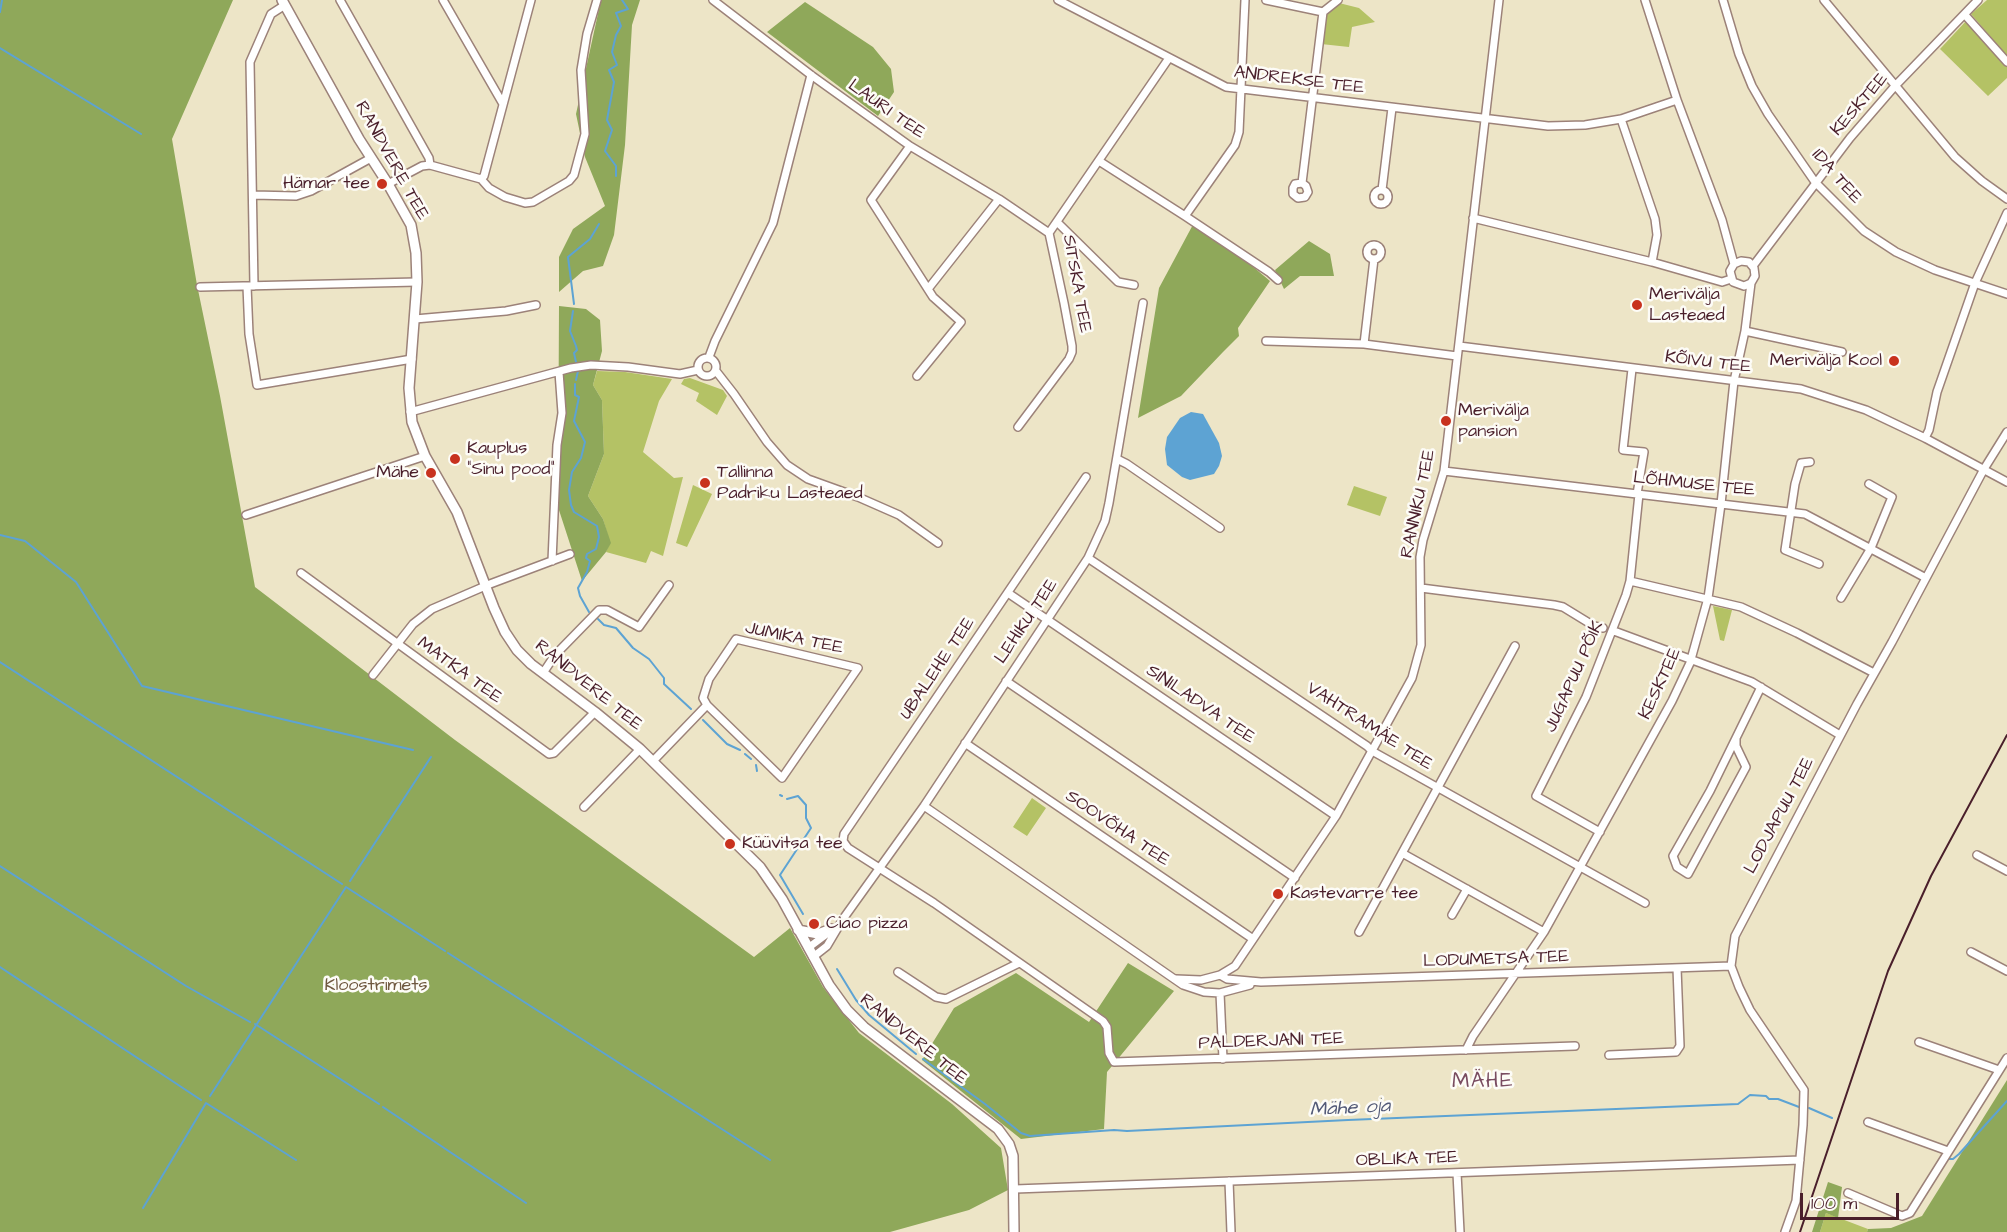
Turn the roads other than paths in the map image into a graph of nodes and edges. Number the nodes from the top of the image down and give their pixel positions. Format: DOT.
graph roads {
  1 [pos="340,0"];
  2 [pos="443,0"];
  3 [pos="531,0"];
  4 [pos="597,0"];
  5 [pos="713,0"];
  6 [pos="1058,0"];
  7 [pos="1245,0"];
  8 [pos="1266,0"];
  9 [pos="1338,0"];
  10 [pos="1499,0"];
  11 [pos="1645,0"];
  12 [pos="1723,0"];
  13 [pos="1824,0"];
  14 [pos="1978,0"];
  15 [pos="283,3"];
  16 [pos="1323,12"];
  17 [pos="1965,15"];
  18 [pos="1169,58"];
  19 [pos="2007,62"];
  20 [pos="811,75"];
  21 [pos="1895,86"];
  22 [pos="1241,90"];
  23 [pos="1312,98"];
  24 [pos="1677,100"];
  25 [pos="503,104"];
  26 [pos="1392,108"];
  27 [pos="1621,118"];
  28 [pos="1485,120"];
  29 [pos="910,146"];
  30 [pos="371,158"];
  31 [pos="1099,161"];
  32 [pos="430,165"];
  33 [pos="481,179"];
  34 [pos="1815,182"];
  35 [pos="1302,183"];
  36 [pos="388,184"];
  37 [pos="1382,190"];
  38 [pos="254,195"];
  39 [pos="2007,199"];
  40 [pos="999,200"];
  41 [pos="2007,213"];
  42 [pos="1185,216"];
  43 [pos="1473,218"];
  44 [pos="1057,222"];
  45 [pos="1049,233"];
  46 [pos="1374,259"];
  47 [pos="1652,262"];
  48 [pos="1734,264"];
  49 [pos="1753,266"];
  50 [pos="1731,279"];
  51 [pos="1278,280"];
  52 [pos="417,282"];
  53 [pos="1751,283"];
  54 [pos="1975,283"];
  55 [pos="1134,285"];
  56 [pos="251,286"];
  57 [pos="200,287"];
  58 [pos="928,289"];
  59 [pos="2007,294"];
  60 [pos="1143,303"];
  61 [pos="536,305"];
  62 [pos="415,319"];
  63 [pos="1744,331"];
  64 [pos="1266,341"];
  65 [pos="1364,344"];
  66 [pos="1459,346"];
  67 [pos="1842,352"];
  68 [pos="1457,356"];
  69 [pos="710,357"];
  70 [pos="412,358"];
  71 [pos="1632,369"];
  72 [pos="698,370"];
  73 [pos="716,371"];
  74 [pos="559,372"];
  75 [pos="917,376"];
  76 [pos="1734,381"];
  77 [pos="410,412"];
  78 [pos="1018,427"];
  79 [pos="2007,432"];
  80 [pos="1925,438"];
  81 [pos="425,456"];
  82 [pos="1117,459"];
  83 [pos="1810,462"];
  84 [pos="1984,470"];
  85 [pos="1444,471"];
  86 [pos="1086,477"];
  87 [pos="2007,482"];
  88 [pos="1869,484"];
  89 [pos="1638,494"];
  90 [pos="1722,504"];
  91 [pos="1791,511"];
  92 [pos="246,515"];
  93 [pos="1220,528"];
  94 [pos="938,543"];
  95 [pos="1871,548"];
  96 [pos="570,554"];
  97 [pos="1089,558"];
  98 [pos="552,561"];
  99 [pos="1819,564"];
  100 [pos="301,573"];
  101 [pos="1926,578"];
  102 [pos="1630,581"];
  103 [pos="669,585"];
  104 [pos="485,586"];
  105 [pos="1421,588"];
  106 [pos="1008,593"];
  107 [pos="1707,598"];
  108 [pos="1841,598"];
  109 [pos="1048,619"];
  110 [pos="1604,628"];
  111 [pos="1614,631"];
  112 [pos="396,644"];
  113 [pos="1515,646"];
  114 [pos="1691,658"];
  115 [pos="1874,673"];
  116 [pos="543,674"];
  117 [pos="373,675"];
  118 [pos="1006,681"];
  119 [pos="1761,687"];
  120 [pos="707,705"];
  121 [pos="595,712"];
  122 [pos="1840,735"];
  123 [pos="1736,738"];
  124 [pos="965,743"];
  125 [pos="640,749"];
  126 [pos="1372,751"];
  127 [pos="653,761"];
  128 [pos="1437,788"];
  129 [pos="924,806"];
  130 [pos="584,807"];
  131 [pos="1336,816"];
  132 [pos="1600,832"];
  133 [pos="1402,853"];
  134 [pos="1977,855"];
  135 [pos="1581,867"];
  136 [pos="879,868"];
  137 [pos="2007,871"];
  138 [pos="1295,878"];
  139 [pos="1467,889"];
  140 [pos="1645,903"];
  141 [pos="1452,915"];
  142 [pos="843,919"];
  143 [pos="831,929"];
  144 [pos="798,930"];
  145 [pos="1359,932"];
  146 [pos="1544,932"];
  147 [pos="1253,939"];
  148 [pos="808,948"];
  149 [pos="1971,952"];
  150 [pos="813,957"];
  151 [pos="1018,963"];
  152 [pos="1731,966"];
  153 [pos="1234,968"];
  154 [pos="1677,968"];
  155 [pos="2007,971"];
  156 [pos="898,972"];
  157 [pos="1516,974"];
  158 [pos="1222,977"];
  159 [pos="1176,979"];
  160 [pos="1241,981"];
  161 [pos="1261,982"];
  162 [pos="1221,992"];
  163 [pos="1919,1042"];
  164 [pos="1575,1046"];
  165 [pos="1466,1050"];
  166 [pos="1609,1055"];
  167 [pos="2007,1058"];
  168 [pos="1223,1059"];
  169 [pos="1999,1070"];
  170 [pos="1868,1122"];
  171 [pos="1948,1151"];
  172 [pos="1800,1160"];
  173 [pos="1457,1173"];
  174 [pos="1229,1181"];
  175 [pos="1015,1189"];
  176 [pos="1848,1193"];
  177 [pos="1014,1232"];
  178 [pos="1231,1232"];
  179 [pos="1460,1232"];
  180 [pos="1785,1232"];
  1 -- 32 [label="street"];
  2 -- 25 [label="street"];
  3 -- 25 [label="street"];
  4 -- 33 [label="street"];
  5 -- 20 [label="street, LAURI TEE"];
  6 -- 18 [label="street, ANDREKSE TEE"];
  7 -- 22 [label="street"];
  8 -- 16 [label="street"];
  9 -- 16 [label="street"];
  10 -- 28 [label="street, RANNIKU TEE"];
  11 -- 24 [label="street"];
  12 -- 34 [label="street, IDA TEE"];
  13 -- 21 [label="street"];
  14 -- 17 [label="street, KESKTEE"];
  15 -- 30 [label="main road, RANDVERE TEE"];
  15 -- 38 [label="street"];
  16 -- 23 [label="street"];
  17 -- 19 [label="street"];
  17 -- 21 [label="street, KESKTEE"];
  18 -- 22 [label="street, ANDREKSE TEE"];
  18 -- 31 [label="street, SITSKA TEE"];
  20 -- 29 [label="street, LAURI TEE"];
  20 -- 69 [label="street"];
  21 -- 34 [label="street, KESKTEE"];
  21 -- 39 [label="street"];
  22 -- 23 [label="street, ANDREKSE TEE"];
  22 -- 42 [label="street"];
  23 -- 26 [label="street, ANDREKSE TEE"];
  23 -- 35 [label="street"];
  24 -- 27 [label="street, ANDREKSE TEE"];
  24 -- 48 [label="street"];
  25 -- 33 [label="street"];
  26 -- 28 [label="street, ANDREKSE TEE"];
  26 -- 37 [label="street"];
  27 -- 28 [label="street, ANDREKSE TEE"];
  27 -- 47 [label="street"];
  28 -- 43 [label="street, RANNIKU TEE"];
  29 -- 40 [label="street, LAURI TEE"];
  29 -- 58 [label="street"];
  30 -- 36 [label="main road, RANDVERE TEE"];
  30 -- 38 [label="street"];
  31 -- 42 [label="street"];
  31 -- 44 [label="street, SITSKA TEE"];
  32 -- 33 [label="street"];
  32 -- 36 [label="street"];
  34 -- 49 [label="street, KESKTEE"];
  34 -- 54 [label="street, IDA TEE"];
  36 -- 52 [label="main road, RANDVERE TEE"];
  38 -- 56 [label="street"];
  40 -- 45 [label="street, LAURI TEE"];
  40 -- 58 [label="street"];
  41 -- 54 [label="street"];
  42 -- 51 [label="street"];
  43 -- 47 [label="street"];
  43 -- 66 [label="street, RANNIKU TEE"];
  44 -- 45 [label="street, SITSKA TEE"];
  44 -- 55 [label="street"];
  45 -- 78 [label="street, SITSKA TEE"];
  46 -- 65 [label="street"];
  47 -- 50 [label="street"];
  48 -- 49 [label="street"];
  48 -- 50 [label="street"];
  49 -- 53 [label="street"];
  50 -- 53 [label="street"];
  52 -- 56 [label="street"];
  52 -- 62 [label="main road, RANDVERE TEE"];
  53 -- 63 [label="street, KESKTEE"];
  54 -- 59 [label="street, IDA TEE"];
  54 -- 80 [label="street"];
  56 -- 57 [label="street"];
  56 -- 70 [label="street"];
  58 -- 75 [label="street"];
  60 -- 82 [label="street, LEHIKU TEE"];
  61 -- 62 [label="street"];
  62 -- 70 [label="main road, RANDVERE TEE"];
  63 -- 67 [label="street"];
  63 -- 76 [label="street, KESKTEE"];
  64 -- 65 [label="street"];
  65 -- 68 [label="street"];
  66 -- 68 [label="street, RANNIKU TEE"];
  66 -- 71 [label="street, KÕIVU TEE"];
  68 -- 85 [label="street, RANNIKU TEE"];
  69 -- 72 [label="street"];
  69 -- 73 [label="street"];
  70 -- 77 [label="main road, RANDVERE TEE"];
  71 -- 76 [label="street, KÕIVU TEE"];
  71 -- 89 [label="street, JUGAPUU PÕIK"];
  72 -- 73 [label="street"];
  72 -- 74 [label="street"];
  73 -- 94 [label="street"];
  74 -- 77 [label="street"];
  74 -- 98 [label="street"];
  76 -- 80 [label="street, KÕIVU TEE"];
  76 -- 90 [label="street, KESKTEE"];
  77 -- 81 [label="main road, RANDVERE TEE"];
  79 -- 84 [label="street, LODJAPUU TEE"];
  80 -- 84 [label="street, KÕIVU TEE"];
  81 -- 92 [label="street"];
  81 -- 104 [label="main road, RANDVERE TEE"];
  82 -- 93 [label="street"];
  82 -- 97 [label="street, LEHIKU TEE"];
  83 -- 91 [label="street"];
  84 -- 87 [label="street, KÕIVU TEE"];
  84 -- 101 [label="street, LODJAPUU TEE"];
  85 -- 89 [label="street, LÕHMUSE TEE"];
  85 -- 105 [label="street, RANNIKU TEE"];
  86 -- 106 [label="street, UBALEHE TEE"];
  88 -- 95 [label="street"];
  89 -- 90 [label="street, LÕHMUSE TEE"];
  89 -- 102 [label="street, JUGAPUU PÕIK"];
  90 -- 91 [label="street, LÕHMUSE TEE"];
  90 -- 107 [label="street, KESKTEE"];
  91 -- 95 [label="street, LÕHMUSE TEE"];
  91 -- 99 [label="street"];
  95 -- 101 [label="street, LÕHMUSE TEE"];
  95 -- 108 [label="street"];
  96 -- 98 [label="street"];
  97 -- 109 [label="street, LEHIKU TEE"];
  97 -- 126 [label="street, VAHTRAMÄE TEE"];
  98 -- 104 [label="street"];
  100 -- 112 [label="street, MATKA TEE"];
  101 -- 115 [label="street, LODJAPUU TEE"];
  102 -- 107 [label="street"];
  102 -- 111 [label="street, JUGAPUU PÕIK"];
  103 -- 116 [label="street"];
  104 -- 112 [label="street"];
  104 -- 116 [label="main road, RANDVERE TEE"];
  105 -- 110 [label="street"];
  105 -- 126 [label="street, RANNIKU TEE"];
  106 -- 109 [label="street, SINILADVA TEE"];
  106 -- 136 [label="street, UBALEHE TEE"];
  107 -- 114 [label="street, KESKTEE"];
  107 -- 115 [label="street"];
  109 -- 118 [label="street, LEHIKU TEE"];
  109 -- 131 [label="street, SINILADVA TEE"];
  111 -- 114 [label="street"];
  111 -- 132 [label="street, JUGAPUU PÕIK"];
  112 -- 117 [label="street"];
  112 -- 121 [label="street, MATKA TEE"];
  113 -- 128 [label="street"];
  114 -- 119 [label="street"];
  114 -- 132 [label="street, KESKTEE"];
  115 -- 122 [label="street, LODJAPUU TEE"];
  116 -- 121 [label="main road, RANDVERE TEE"];
  118 -- 124 [label="street, LEHIKU TEE"];
  118 -- 138 [label="street"];
  119 -- 122 [label="street"];
  119 -- 123 [label="street"];
  120 -- 120 [label="street, JUMIKA TEE"];
  120 -- 127 [label="street"];
  121 -- 125 [label="main road, RANDVERE TEE"];
  122 -- 152 [label="street, LODJAPUU TEE"];
  123 -- 123 [label="street"];
  124 -- 129 [label="street, LEHIKU TEE"];
  124 -- 147 [label="street, SOOVÕHA TEE"];
  125 -- 127 [label="main road, RANDVERE TEE"];
  125 -- 130 [label="street"];
  126 -- 128 [label="street, VAHTRAMÄE TEE"];
  126 -- 131 [label="street, RANNIKU TEE"];
  127 -- 144 [label="main road, RANDVERE TEE"];
  128 -- 133 [label="street"];
  128 -- 135 [label="street, VAHTRAMÄE TEE"];
  129 -- 136 [label="street, LEHIKU TEE"];
  129 -- 159 [label="street"];
  131 -- 138 [label="street, RANNIKU TEE"];
  132 -- 135 [label="street, KESKTEE"];
  133 -- 139 [label="street"];
  133 -- 145 [label="street"];
  134 -- 137 [label="street"];
  135 -- 140 [label="street, VAHTRAMÄE TEE"];
  135 -- 146 [label="street, KESKTEE"];
  136 -- 142 [label="street, LEHIKU TEE"];
  136 -- 151 [label="street, PALDERJANI TEE"];
  138 -- 147 [label="street, RANNIKU TEE"];
  139 -- 141 [label="street"];
  139 -- 146 [label="street"];
  142 -- 143 [label="street, LEHIKU TEE"];
  142 -- 150 [label="street, LEHIKU TEE"];
  143 -- 144 [label="main road"];
  143 -- 148 [label="street, LEHIKU TEE"];
  144 -- 148 [label="main road, RANDVERE TEE"];
  146 -- 157 [label="street, KESKTEE"];
  147 -- 153 [label="street, RANNIKU TEE"];
  148 -- 150 [label="main road, RANDVERE TEE"];
  149 -- 155 [label="street"];
  150 -- 175 [label="main road, RANDVERE TEE"];
  151 -- 156 [label="street"];
  151 -- 168 [label="street, PALDERJANI TEE"];
  152 -- 154 [label="street, LODUMETSA TEE"];
  152 -- 172 [label="street"];
  153 -- 158 [label="street, RANNIKU TEE"];
  153 -- 160 [label="street"];
  154 -- 157 [label="street, LODUMETSA TEE"];
  154 -- 166 [label="street"];
  157 -- 161 [label="street, LODUMETSA TEE"];
  157 -- 165 [label="street, KESKTEE"];
  158 -- 159 [label="street"];
  158 -- 160 [label="street"];
  158 -- 162 [label="street"];
  158 -- 162 [label="street"];
  159 -- 162 [label="street"];
  160 -- 161 [label="street"];
  161 -- 162 [label="street"];
  162 -- 168 [label="street"];
  163 -- 169 [label="street"];
  164 -- 165 [label="street, PALDERJANI TEE"];
  165 -- 168 [label="street, PALDERJANI TEE"];
  167 -- 169 [label="street"];
  169 -- 171 [label="street"];
  170 -- 171 [label="street"];
  171 -- 176 [label="street"];
  172 -- 173 [label="street, OBLIKA TEE"];
  172 -- 180 [label="street"];
  173 -- 174 [label="street, OBLIKA TEE"];
  173 -- 179 [label="street"];
  174 -- 175 [label="street, OBLIKA TEE"];
  174 -- 178 [label="street"];
  175 -- 177 [label="main road, RANDVERE TEE"];
}
